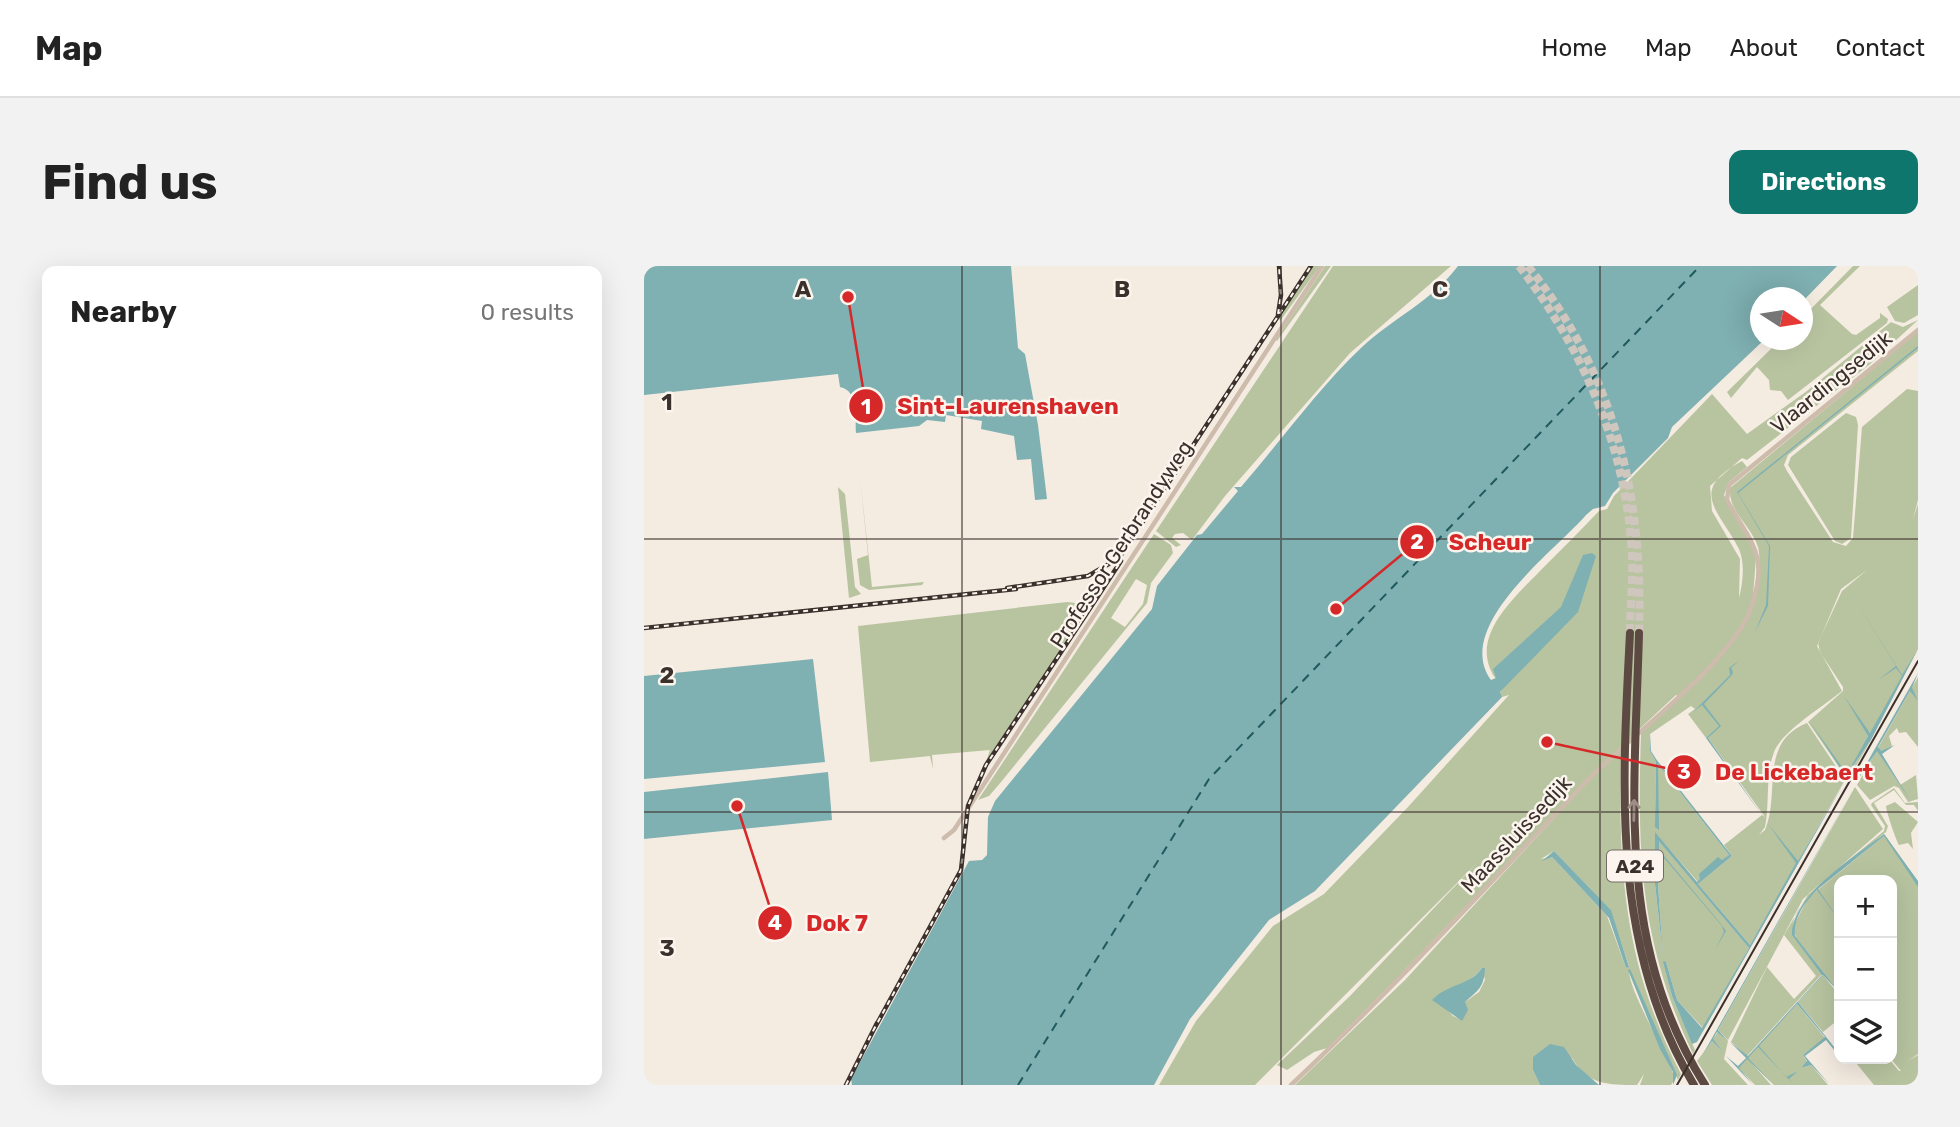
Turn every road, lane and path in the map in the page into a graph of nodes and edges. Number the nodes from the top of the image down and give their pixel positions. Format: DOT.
graph roads {
  1 [pos="1322,266"];
  2 [pos="1918,330"];
  3 [pos="1763,457"];
  4 [pos="944,838"];
  5 [pos="1291,1085"];
  6 [pos="1694,1085"];
  7 [pos="1705,1085"];
  1 -- 4 [label="street, Professor Gerbrandyweg"];
  2 -- 3 [label="street, Vlaardingsedijk"];
  3 -- 5 [label="street, Maassluissedijk"];
  7 -- 6 [label="highway, A24, one-way"];
}
